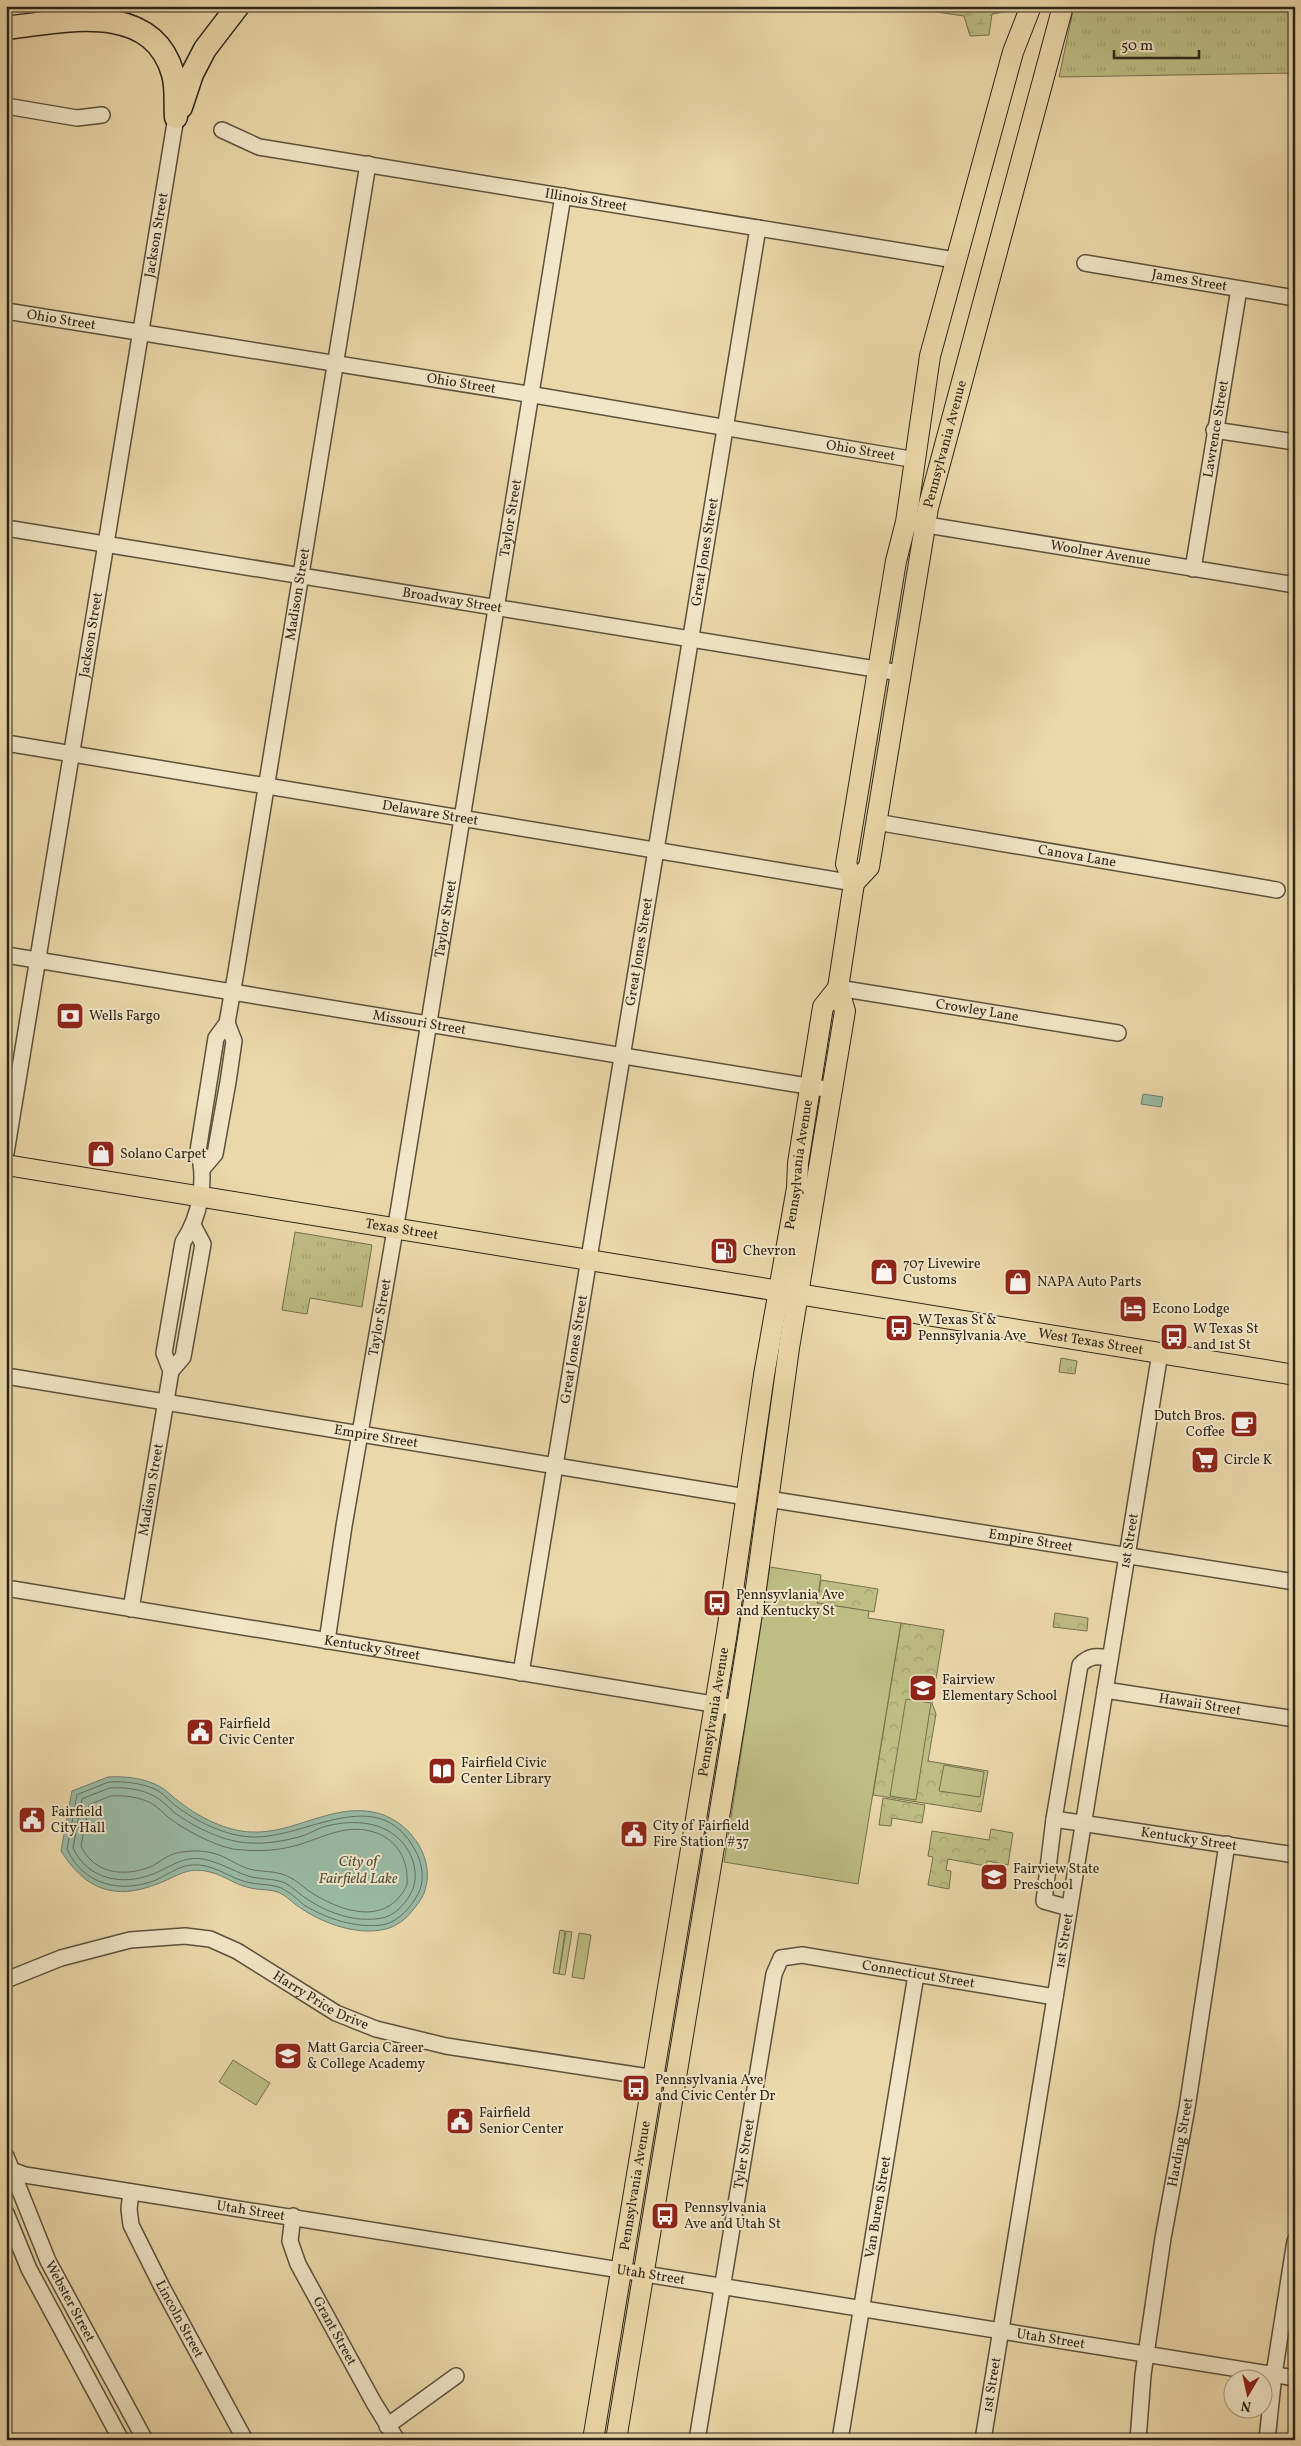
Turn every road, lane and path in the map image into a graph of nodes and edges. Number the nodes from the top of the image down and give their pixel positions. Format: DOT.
graph roads {
  1 [pos="238,6"];
  2 [pos="1031,6"];
  3 [pos="1063,6"];
  4 [pos="14,27"];
  5 [pos="6,106"];
  6 [pos="102,114"];
  7 [pos="176,117"];
  8 [pos="222,130"];
  9 [pos="368,164"];
  10 [pos="563,196"];
  11 [pos="758,228"];
  12 [pos="955,260"];
  13 [pos="1085,263"];
  14 [pos="1239,289"];
  15 [pos="1295,298"];
  16 [pos="6,311"];
  17 [pos="141,333"];
  18 [pos="336,364"];
  19 [pos="531,394"];
  20 [pos="726,427"];
  21 [pos="1214,430"];
  22 [pos="1295,442"];
  23 [pos="916,460"];
  24 [pos="916,523"];
  25 [pos="6,528"];
  26 [pos="107,544"];
  27 [pos="1193,569"];
  28 [pos="301,576"];
  29 [pos="1295,585"];
  30 [pos="497,608"];
  31 [pos="692,639"];
  32 [pos="879,670"];
  33 [pos="900,673"];
  34 [pos="6,743"];
  35 [pos="72,754"];
  36 [pos="266,786"];
  37 [pos="462,818"];
  38 [pos="876,822"];
  39 [pos="656,849"];
  40 [pos="854,883"];
  41 [pos="1277,890"];
  42 [pos="6,955"];
  43 [pos="37,960"];
  44 [pos="838,988"];
  45 [pos="232,992"];
  46 [pos="428,1024"];
  47 [pos="1118,1033"];
  48 [pos="623,1056"];
  49 [pos="810,1086"];
  50 [pos="832,1090"];
  51 [pos="6,1153"];
  52 [pos="6,1165"];
  53 [pos="199,1197"];
  54 [pos="394,1228"];
  55 [pos="589,1260"];
  56 [pos="778,1292"];
  57 [pos="798,1295"];
  58 [pos="1160,1353"];
  59 [pos="1295,1375"];
  60 [pos="6,1376"];
  61 [pos="166,1403"];
  62 [pos="361,1434"];
  63 [pos="753,1446"];
  64 [pos="556,1466"];
  65 [pos="746,1497"];
  66 [pos="768,1498"];
  67 [pos="762,1543"];
  68 [pos="1128,1556"];
  69 [pos="1295,1582"];
  70 [pos="6,1588"];
  71 [pos="131,1608"];
  72 [pos="327,1640"];
  73 [pos="1110,1658"];
  74 [pos="521,1673"];
  75 [pos="1105,1690"];
  76 [pos="714,1704"];
  77 [pos="737,1708"];
  78 [pos="1295,1719"];
  79 [pos="1054,1819"];
  80 [pos="1083,1822"];
  81 [pos="1227,1844"];
  82 [pos="1295,1855"];
  83 [pos="1070,1908"];
  84 [pos="781,1958"];
  85 [pos="916,1975"];
  86 [pos="6,1980"];
  87 [pos="1055,1997"];
  88 [pos="653,2078"];
  89 [pos="675,2081"];
  90 [pos="6,2156"];
  91 [pos="9,2169"];
  92 [pos="131,2192"];
  93 [pos="6,2213"];
  94 [pos="292,2216"];
  95 [pos="1295,2240"];
  96 [pos="621,2270"];
  97 [pos="643,2274"];
  98 [pos="723,2286"];
  99 [pos="861,2309"];
  100 [pos="1001,2331"];
  101 [pos="1146,2354"];
  102 [pos="1236,2368"];
  103 [pos="1274,2374"];
  104 [pos="456,2376"];
  105 [pos="1295,2378"];
  106 [pos="1269,2418"];
  107 [pos="388,2426"];
  108 [pos="121,2440"];
  109 [pos="145,2440"];
  110 [pos="245,2440"];
  111 [pos="397,2440"];
  112 [pos="593,2440"];
  113 [pos="616,2440"];
  114 [pos="697,2440"];
  115 [pos="840,2440"];
  116 [pos="984,2440"];
  117 [pos="1138,2440"];
  118 [pos="1267,2440"];
  1 -- 7 [label="highway"];
  2 -- 12 [label="main road, Pennsylvania Avenue"];
  3 -- 24 [label="main road, Pennsylvania Avenue"];
  4 -- 7 [label="highway"];
  5 -- 6 [label="street"];
  7 -- 17 [label="street, Jackson Street"];
  8 -- 9 [label="street, Illinois Street"];
  9 -- 10 [label="street, Illinois Street"];
  9 -- 18 [label="street, Madison Street"];
  10 -- 11 [label="street, Illinois Street"];
  10 -- 19 [label="street, Taylor Street"];
  11 -- 12 [label="street, Illinois Street"];
  11 -- 20 [label="street, Great Jones Street"];
  12 -- 23 [label="main road, Pennsylvania Avenue"];
  13 -- 14 [label="street, James Street"];
  14 -- 15 [label="street, James Street"];
  14 -- 21 [label="street, Lawrence Street"];
  16 -- 17 [label="street, Ohio Street"];
  17 -- 18 [label="street, Ohio Street"];
  17 -- 26 [label="street, Jackson Street"];
  18 -- 19 [label="street, Ohio Street"];
  18 -- 28 [label="street, Madison Street"];
  19 -- 20 [label="street, Ohio Street"];
  19 -- 30 [label="street, Taylor Street"];
  20 -- 23 [label="street, Ohio Street"];
  20 -- 31 [label="street, Great Jones Street"];
  21 -- 22 [label="street"];
  21 -- 27 [label="street, Lawrence Street"];
  23 -- 24 [label="main road, Pennsylvania Avenue"];
  24 -- 27 [label="street, Woolner Avenue"];
  24 -- 32 [label="main road, Pennsylvania Avenue"];
  24 -- 33 [label="main road, Pennsylvania Avenue"];
  25 -- 26 [label="street, Broadway Street"];
  26 -- 28 [label="street, Broadway Street"];
  26 -- 35 [label="street, Jackson Street"];
  27 -- 29 [label="street, Woolner Avenue"];
  28 -- 30 [label="street, Broadway Street"];
  28 -- 36 [label="street, Madison Street"];
  30 -- 31 [label="street, Broadway Street"];
  30 -- 37 [label="street, Taylor Street"];
  31 -- 32 [label="street, Broadway Street"];
  31 -- 39 [label="street, Great Jones Street"];
  32 -- 33 [label="street, Broadway Street"];
  32 -- 40 [label="main road, Pennsylvania Avenue"];
  33 -- 38 [label="main road, Pennsylvania Avenue"];
  34 -- 35 [label="street, Delaware Street"];
  35 -- 36 [label="street, Delaware Street"];
  35 -- 43 [label="street, Jackson Street"];
  36 -- 37 [label="street, Delaware Street"];
  36 -- 45 [label="street, Madison Street"];
  37 -- 39 [label="street, Delaware Street"];
  37 -- 46 [label="street, Taylor Street"];
  38 -- 40 [label="main road, Pennsylvania Avenue"];
  38 -- 41 [label="street, Canova Lane"];
  39 -- 40 [label="street, Delaware Street"];
  39 -- 48 [label="street, Great Jones Street"];
  40 -- 44 [label="main road, Pennsylvania Avenue"];
  42 -- 43 [label="street, Missouri Street"];
  43 -- 45 [label="street, Missouri Street"];
  43 -- 51 [label="street, Jackson Street"];
  44 -- 47 [label="street, Crowley Lane"];
  44 -- 49 [label="main road, Pennsylvania Avenue"];
  44 -- 50 [label="main road, Pennsylvania Avenue"];
  45 -- 46 [label="street, Missouri Street"];
  45 -- 53 [label="street, Madison Street"];
  46 -- 48 [label="street, Missouri Street"];
  46 -- 54 [label="street, Taylor Street"];
  48 -- 49 [label="street, Missouri Street"];
  48 -- 55 [label="street, Great Jones Street"];
  49 -- 50 [label="street, Missouri Street"];
  49 -- 56 [label="main road, Pennsylvania Avenue"];
  50 -- 57 [label="main road, Pennsylvania Avenue"];
  52 -- 53 [label="main road, Texas Street"];
  53 -- 54 [label="main road, Texas Street"];
  53 -- 61 [label="street, Madison Street"];
  54 -- 55 [label="main road, Texas Street"];
  54 -- 62 [label="street, Taylor Street"];
  55 -- 56 [label="main road, Texas Street"];
  55 -- 64 [label="street, Great Jones Street"];
  56 -- 57 [label="main road, Texas Street"];
  56 -- 63 [label="main road, Pennsylvania Avenue"];
  57 -- 58 [label="main road, West Texas Street"];
  57 -- 66 [label="main road, Pennsylvania Avenue"];
  58 -- 59 [label="main road, West Texas Street"];
  58 -- 68 [label="street, 1st Street"];
  60 -- 61 [label="street, Empire Street"];
  61 -- 62 [label="street, Empire Street"];
  61 -- 71 [label="street, Madison Street"];
  62 -- 64 [label="street, Empire Street"];
  62 -- 72 [label="street, Taylor Street"];
  63 -- 65 [label="main road, Pennsylvania Avenue"];
  63 -- 66 [label="main road"];
  64 -- 65 [label="street, Empire Street"];
  64 -- 74 [label="street, Great Jones Street"];
  65 -- 67 [label="main road"];
  65 -- 76 [label="main road, Pennsylvania Avenue"];
  66 -- 67 [label="main road, Pennsylvania Avenue"];
  66 -- 68 [label="street, Empire Street"];
  67 -- 77 [label="main road, Pennsylvania Avenue"];
  68 -- 69 [label="street, Empire Street"];
  68 -- 73 [label="street, 1st Street"];
  70 -- 71 [label="street, Kentucky Street"];
  71 -- 72 [label="street, Kentucky Street"];
  72 -- 74 [label="street, Kentucky Street"];
  73 -- 75 [label="street, 1st Street"];
  73 -- 79 [label="street"];
  74 -- 76 [label="street, Kentucky Street"];
  75 -- 78 [label="street, Hawaii Street"];
  75 -- 80 [label="street, 1st Street"];
  76 -- 77 [label="street, Kentucky Street"];
  76 -- 88 [label="main road, Pennsylvania Avenue"];
  77 -- 89 [label="main road, Pennsylvania Avenue"];
  79 -- 80 [label="street, Kentucky Street"];
  79 -- 83 [label="street"];
  80 -- 81 [label="street, Kentucky Street"];
  80 -- 83 [label="street, 1st Street"];
  81 -- 82 [label="street, Kentucky Street"];
  81 -- 101 [label="street, Harding Street"];
  83 -- 87 [label="street, 1st Street"];
  84 -- 85 [label="street, Connecticut Street"];
  84 -- 98 [label="street, Tyler Street"];
  85 -- 87 [label="street, Connecticut Street"];
  85 -- 99 [label="street, Van Buren Street"];
  86 -- 88 [label="street, Harry Price Drive"];
  87 -- 100 [label="street, 1st Street"];
  88 -- 89 [label="street, Harry Price Drive"];
  88 -- 96 [label="main road, Pennsylvania Avenue"];
  89 -- 97 [label="main road, Pennsylvania Avenue"];
  90 -- 91 [label="street, Webster Street"];
  91 -- 92 [label="street, Utah Street"];
  91 -- 109 [label="street, Webster Street"];
  92 -- 94 [label="street, Utah Street"];
  92 -- 110 [label="street, Lincoln Street"];
  93 -- 108 [label="street, Webster Street"];
  94 -- 96 [label="street, Utah Street"];
  94 -- 107 [label="street, Grant Street"];
  95 -- 103 [label="street"];
  96 -- 97 [label="street, Utah Street"];
  96 -- 112 [label="main road, Pennsylvania Avenue"];
  97 -- 98 [label="street, Utah Street"];
  97 -- 113 [label="main road, Pennsylvania Avenue"];
  98 -- 99 [label="street, Utah Street"];
  98 -- 114 [label="street, Tyler Street"];
  99 -- 100 [label="street, Utah Street"];
  99 -- 115 [label="street, Van Buren Street"];
  100 -- 101 [label="street, Utah Street"];
  100 -- 116 [label="street, 1st Street"];
  101 -- 102 [label="street, Utah Street"];
  101 -- 117 [label="street, Harding Street"];
  103 -- 105 [label="street, Utah Street"];
  104 -- 107 [label="street"];
  106 -- 118 [label="street"];
  107 -- 111 [label="street, Grant Street"];
}
